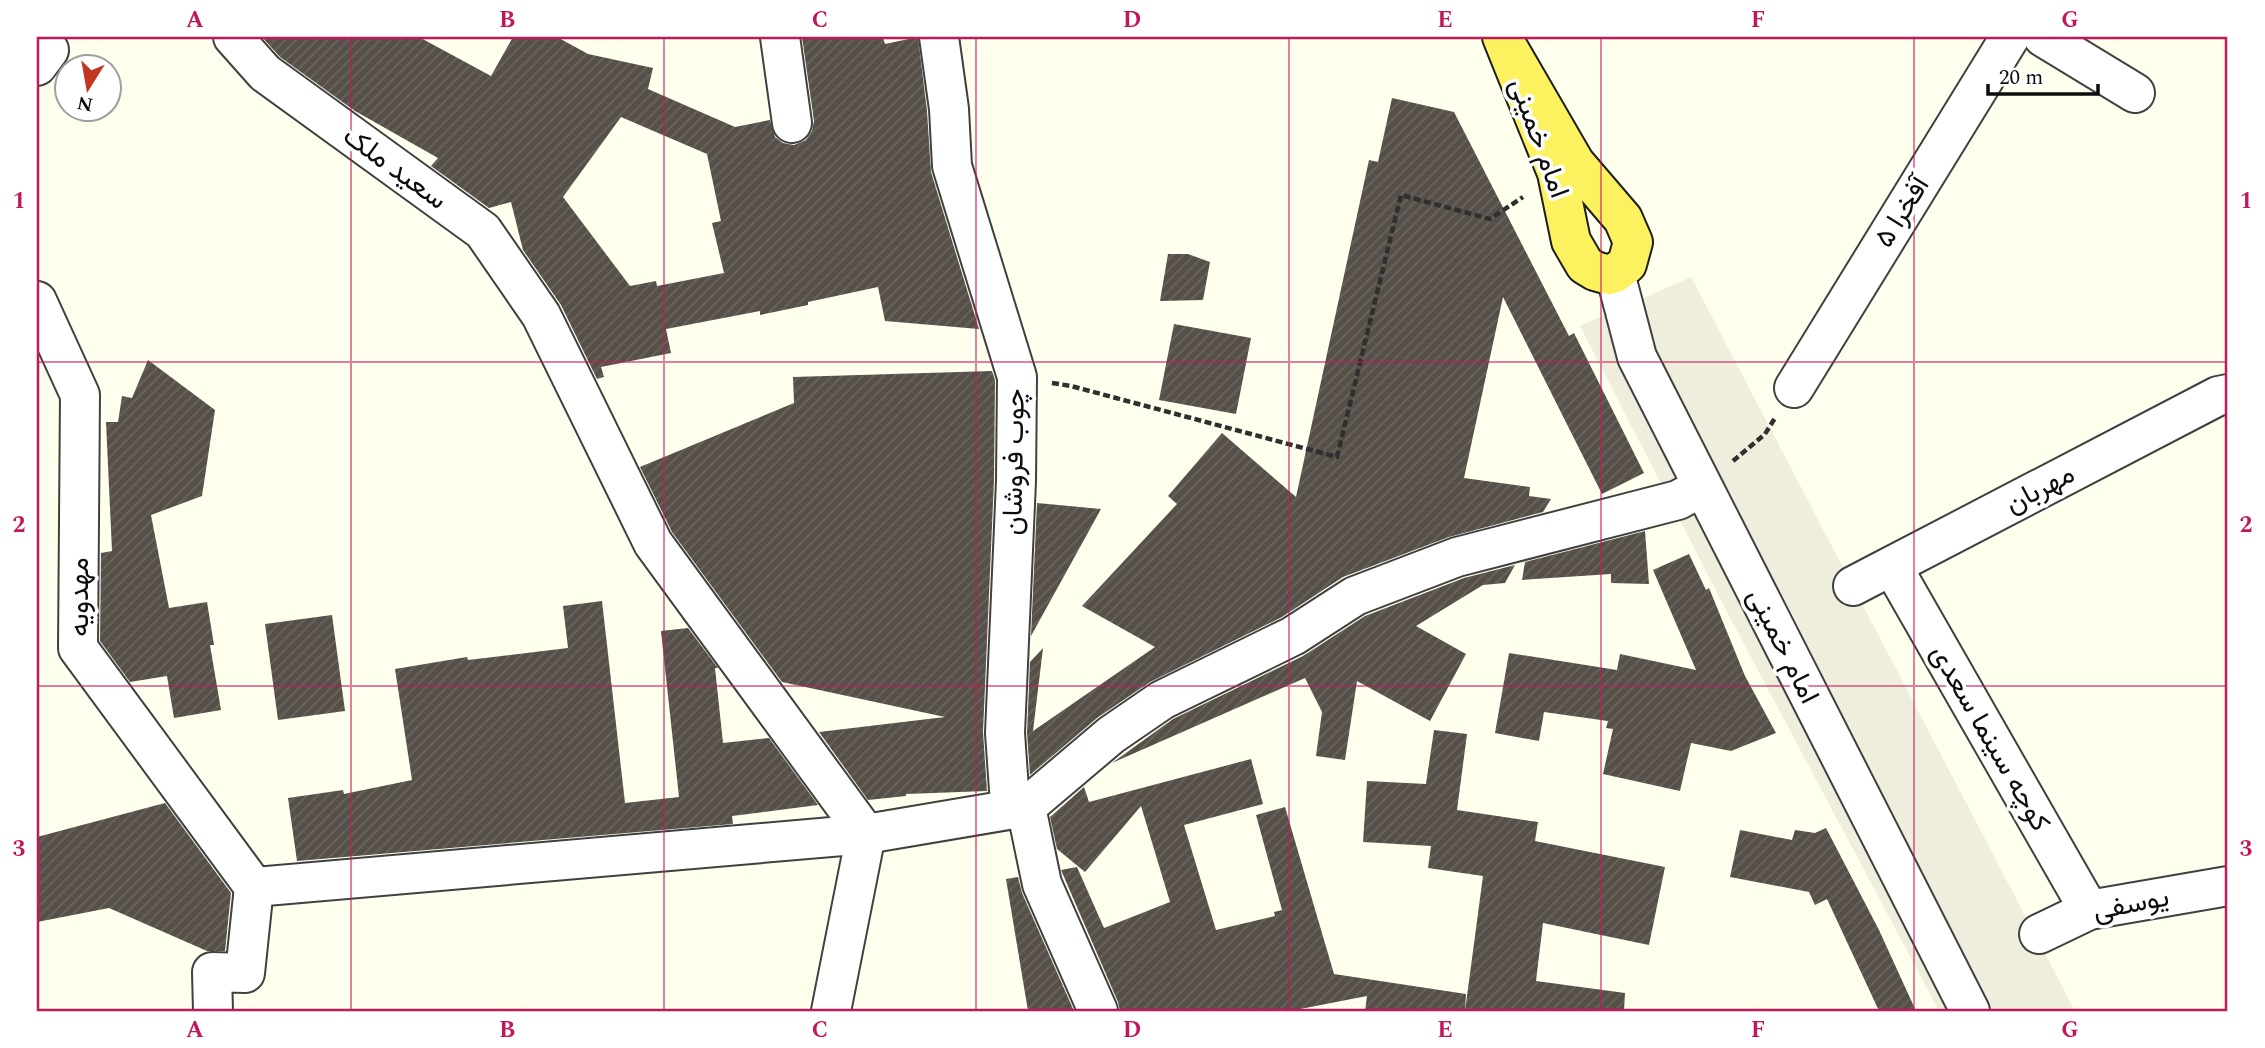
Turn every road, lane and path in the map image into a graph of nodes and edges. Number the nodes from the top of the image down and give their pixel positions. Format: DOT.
graph roads {
  1 [pos="40,37"];
  2 [pos="233,37"];
  3 [pos="780,37"];
  4 [pos="939,37"];
  5 [pos="2010,37"];
  6 [pos="2043,37"];
  7 [pos="1502,38"];
  8 [pos="37,66"];
  9 [pos="2135,93"];
  10 [pos="792,123"];
  11 [pos="1523,197"];
  12 [pos="1615,274"];
  13 [pos="37,301"];
  14 [pos="1017,377"];
  15 [pos="1794,388"];
  16 [pos="2228,394"];
  17 [pos="1702,487"];
  18 [pos="1892,566"];
  19 [pos="1853,586"];
  20 [pos="1026,807"];
  21 [pos="866,834"];
  22 [pos="2228,886"];
  23 [pos="254,887"];
  24 [pos="2089,910"];
  25 [pos="2039,934"];
  26 [pos="213,1011"];
  27 [pos="831,1011"];
  28 [pos="1098,1011"];
  29 [pos="1970,1011"];
  1 -- 8 [label="street"];
  2 -- 21 [label="street, سعید ملک"];
  3 -- 10 [label="street"];
  4 -- 14 [label="street, چوب فروشان"];
  5 -- 15 [label="street, آفخرا ۵"];
  6 -- 9 [label="street"];
  7 -- 12 [label="main road, امام خمینی"];
  7 -- 12 [label="main road"];
  11 -- 14 [label="path"];
  12 -- 17 [label="street, امام خمینی"];
  13 -- 23 [label="street, مهدویه"];
  14 -- 20 [label="street, چوب فروشان"];
  15 -- 17 [label="path"];
  16 -- 18 [label="street, مهربان"];
  17 -- 20 [label="street"];
  17 -- 29 [label="street, امام خمینی"];
  18 -- 19 [label="street, مهربان"];
  18 -- 24 [label="street, کوچه سینما سعدی"];
  20 -- 21 [label="street"];
  20 -- 28 [label="street"];
  21 -- 23 [label="street"];
  21 -- 27 [label="street"];
  22 -- 24 [label="street, یوسفی"];
  23 -- 26 [label="street"];
  24 -- 25 [label="street, یوسفی"];
}
